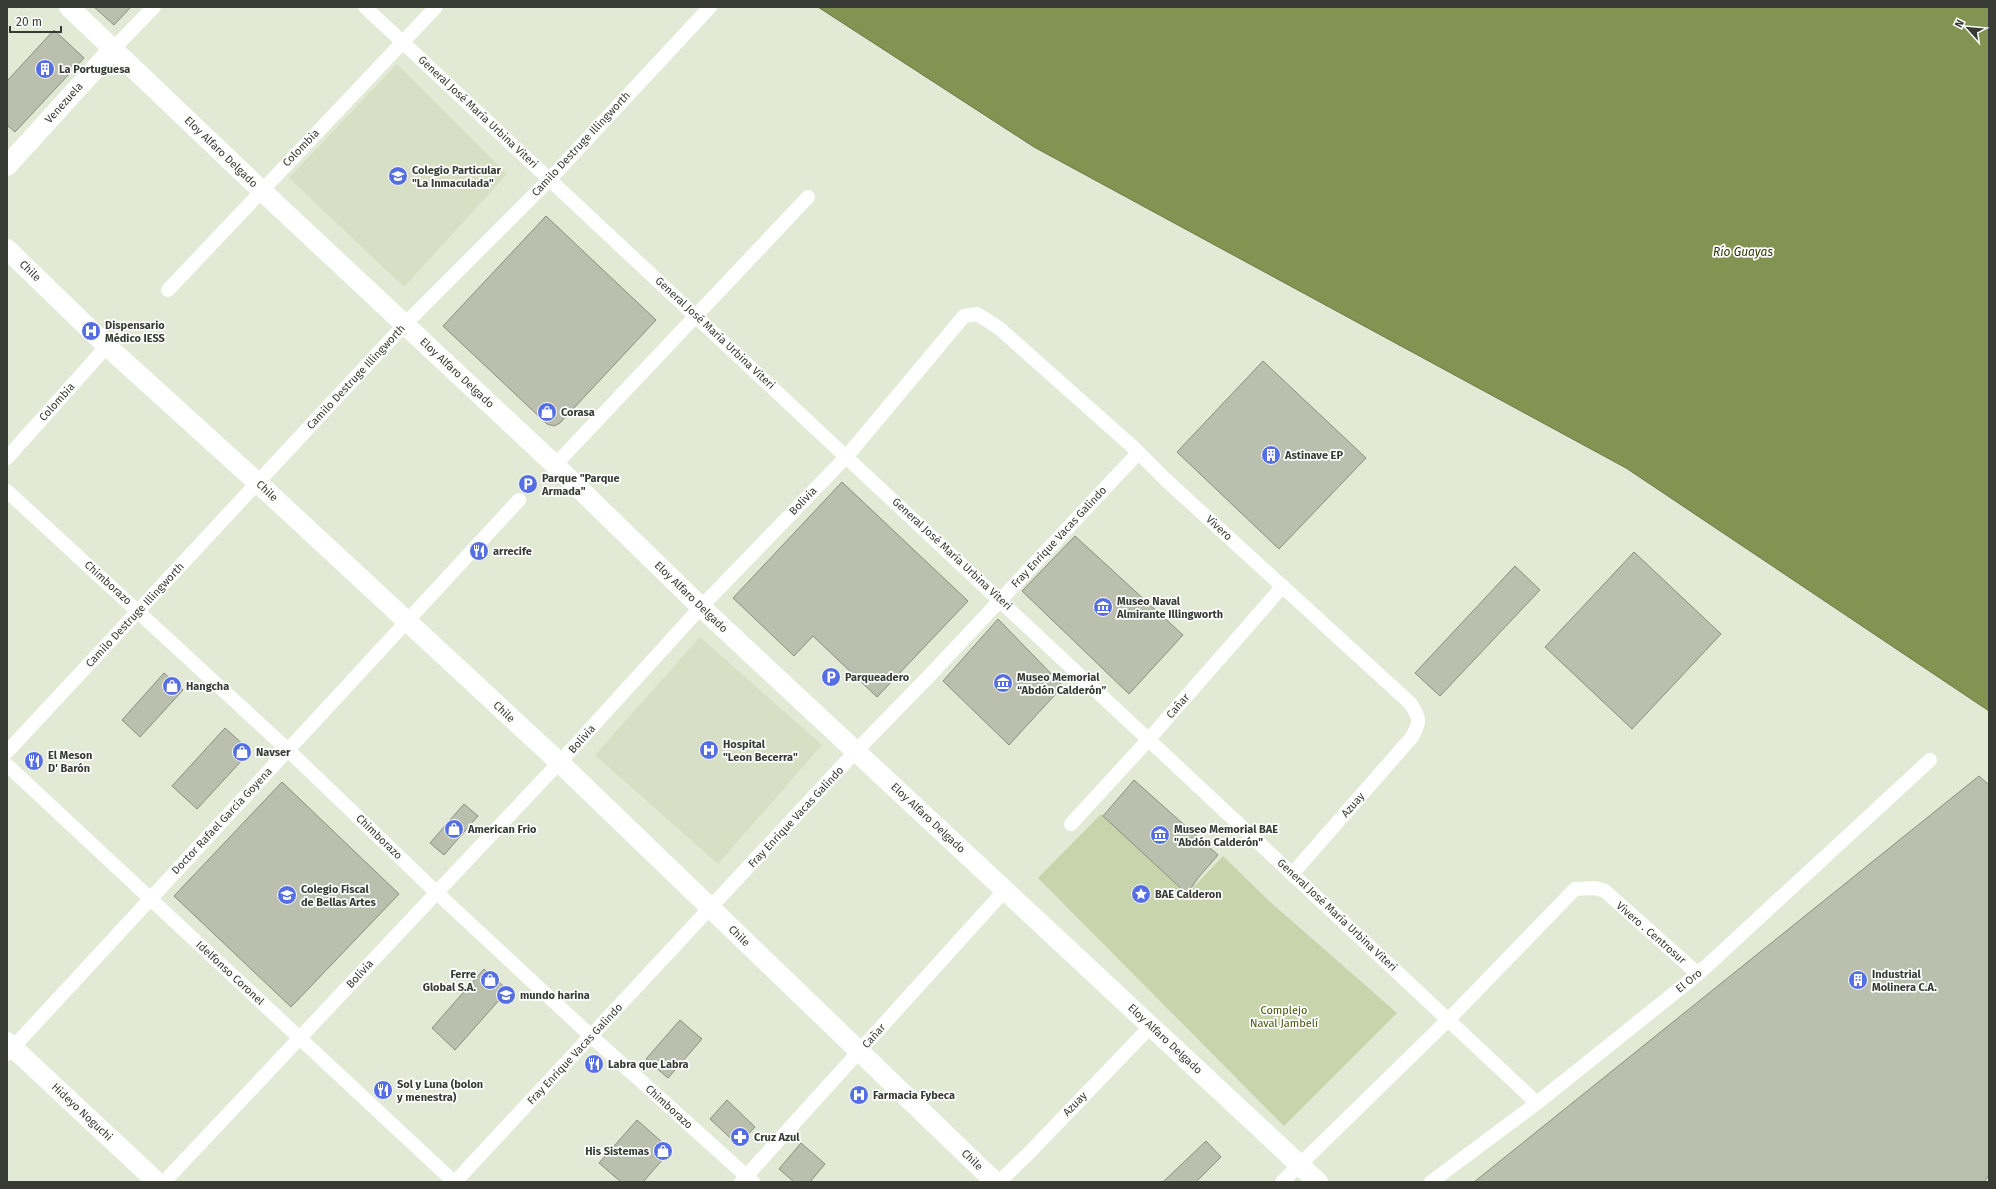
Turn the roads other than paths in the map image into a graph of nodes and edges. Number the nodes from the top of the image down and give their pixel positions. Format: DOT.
graph roads {
  1 [pos="70,7"];
  2 [pos="154,7"];
  3 [pos="365,7"];
  4 [pos="436,7"];
  5 [pos="710,7"];
  6 [pos="403,41"];
  7 [pos="114,48"];
  8 [pos="7,166"];
  9 [pos="550,179"];
  10 [pos="261,190"];
  11 [pos="808,198"];
  12 [pos="7,249"];
  13 [pos="168,290"];
  14 [pos="696,315"];
  15 [pos="405,324"];
  16 [pos="999,328"];
  17 [pos="107,346"];
  18 [pos="1136,450"];
  19 [pos="847,456"];
  20 [pos="7,458"];
  21 [pos="555,465"];
  22 [pos="258,483"];
  23 [pos="7,490"];
  24 [pos="519,500"];
  25 [pos="1283,586"];
  26 [pos="1000,600"];
  27 [pos="701,607"];
  28 [pos="139,611"];
  29 [pos="406,622"];
  30 [pos="1412,737"];
  31 [pos="1149,739"];
  32 [pos="288,750"];
  33 [pos="856,751"];
  34 [pos="7,752"];
  35 [pos="1930,760"];
  36 [pos="560,763"];
  37 [pos="7,765"];
  38 [pos="1071,824"];
  39 [pos="1293,873"];
  40 [pos="1005,890"];
  41 [pos="437,893"];
  42 [pos="151,899"];
  43 [pos="710,909"];
  44 [pos="1698,974"];
  45 [pos="1449,1019"];
  46 [pos="1151,1026"];
  47 [pos="591,1036"];
  48 [pos="300,1038"];
  49 [pos="9,1048"];
  50 [pos="860,1052"];
  51 [pos="1537,1103"];
  52 [pos="1299,1164"];
  53 [pos="747,1180"];
  54 [pos="157,1182"];
  55 [pos="164,1182"];
  56 [pos="455,1182"];
  57 [pos="995,1182"];
  58 [pos="999,1182"];
  59 [pos="1282,1182"];
  60 [pos="1318,1182"];
  61 [pos="1431,1182"];
  1 -- 7 [label="main road, Eloy Alfaro Delgado"];
  2 -- 7 [label="street, Venezuela"];
  3 -- 6 [label="street, General José María Urbina Viteri"];
  4 -- 6 [label="street, Colombia"];
  5 -- 9 [label="street, Camilo Destruge Illingworth"];
  6 -- 9 [label="street, General José María Urbina Viteri"];
  6 -- 10 [label="street, Colombia"];
  7 -- 8 [label="main road, Venezuela"];
  7 -- 10 [label="main road, Eloy Alfaro Delgado"];
  9 -- 14 [label="street, General José María Urbina Viteri"];
  9 -- 15 [label="street, Camilo Destruge Illingworth"];
  10 -- 13 [label="street, Colombia"];
  10 -- 15 [label="main road, Eloy Alfaro Delgado"];
  11 -- 14 [label="street"];
  12 -- 17 [label="main road, Chile"];
  14 -- 19 [label="street, General José María Urbina Viteri"];
  14 -- 21 [label="street"];
  15 -- 21 [label="main road, Eloy Alfaro Delgado"];
  15 -- 22 [label="street, Camilo Destruge Illingworth"];
  16 -- 18 [label="street, Vivero"];
  16 -- 19 [label="street, Bolivia"];
  17 -- 20 [label="street, Colombia"];
  17 -- 22 [label="main road, Chile"];
  18 -- 25 [label="street, Vivero"];
  18 -- 26 [label="street, Fray Enrique Vacas Galindo"];
  19 -- 26 [label="street, General José María Urbina Viteri"];
  19 -- 27 [label="street, Bolivia"];
  21 -- 27 [label="main road, Eloy Alfaro Delgado"];
  22 -- 28 [label="street, Camilo Destruge Illingworth"];
  22 -- 29 [label="main road, Chile"];
  23 -- 28 [label="street, Chimborazo"];
  24 -- 29 [label="street, Doctor Rafael García Goyena"];
  25 -- 30 [label="street, Vivero"];
  25 -- 31 [label="street, Cañar"];
  26 -- 31 [label="street, General José María Urbina Viteri"];
  26 -- 33 [label="street, Fray Enrique Vacas Galindo"];
  27 -- 33 [label="main road, Eloy Alfaro Delgado"];
  27 -- 36 [label="street, Bolivia"];
  28 -- 32 [label="street, Chimborazo"];
  28 -- 34 [label="street, Camilo Destruge Illingworth"];
  29 -- 32 [label="street, Doctor Rafael García Goyena"];
  29 -- 36 [label="main road, Chile"];
  30 -- 39 [label="street, Azuay"];
  31 -- 38 [label="street, Cañar"];
  31 -- 39 [label="street, General José María Urbina Viteri"];
  32 -- 41 [label="street, Chimborazo"];
  32 -- 42 [label="street, Doctor Rafael García Goyena"];
  33 -- 40 [label="main road, Eloy Alfaro Delgado"];
  33 -- 43 [label="street, Fray Enrique Vacas Galindo"];
  35 -- 44 [label="street, El Oro"];
  36 -- 41 [label="street, Bolivia"];
  36 -- 43 [label="main road, Chile"];
  37 -- 42 [label="street, Idelfonso Coronel"];
  39 -- 45 [label="street, General José María Urbina Viteri"];
  40 -- 46 [label="main road, Eloy Alfaro Delgado"];
  40 -- 50 [label="street, Cañar"];
  41 -- 47 [label="street, Chimborazo"];
  41 -- 48 [label="street, Bolivia"];
  42 -- 48 [label="street, Idelfonso Coronel"];
  42 -- 49 [label="street, Doctor Rafael García Goyena"];
  43 -- 47 [label="street, Fray Enrique Vacas Galindo"];
  43 -- 50 [label="main road, Chile"];
  44 -- 45 [label="street, Vivero . Centrosur"];
  44 -- 51 [label="street, El Oro"];
  45 -- 51 [label="street, General José María Urbina Viteri"];
  45 -- 52 [label="street"];
  46 -- 52 [label="main road, Eloy Alfaro Delgado"];
  46 -- 58 [label="street, Azuay"];
  47 -- 53 [label="street, Chimborazo"];
  47 -- 56 [label="street, Fray Enrique Vacas Galindo"];
  48 -- 55 [label="street, Bolivia"];
  48 -- 56 [label="street, Idelfonso Coronel"];
  49 -- 54 [label="main road, Hideyo Noguchi"];
  50 -- 53 [label="street, Cañar"];
  50 -- 57 [label="main road, Chile"];
  51 -- 61 [label="street, El Oro"];
  52 -- 59 [label="street"];
  52 -- 60 [label="main road, Eloy Alfaro Delgado"];
}
